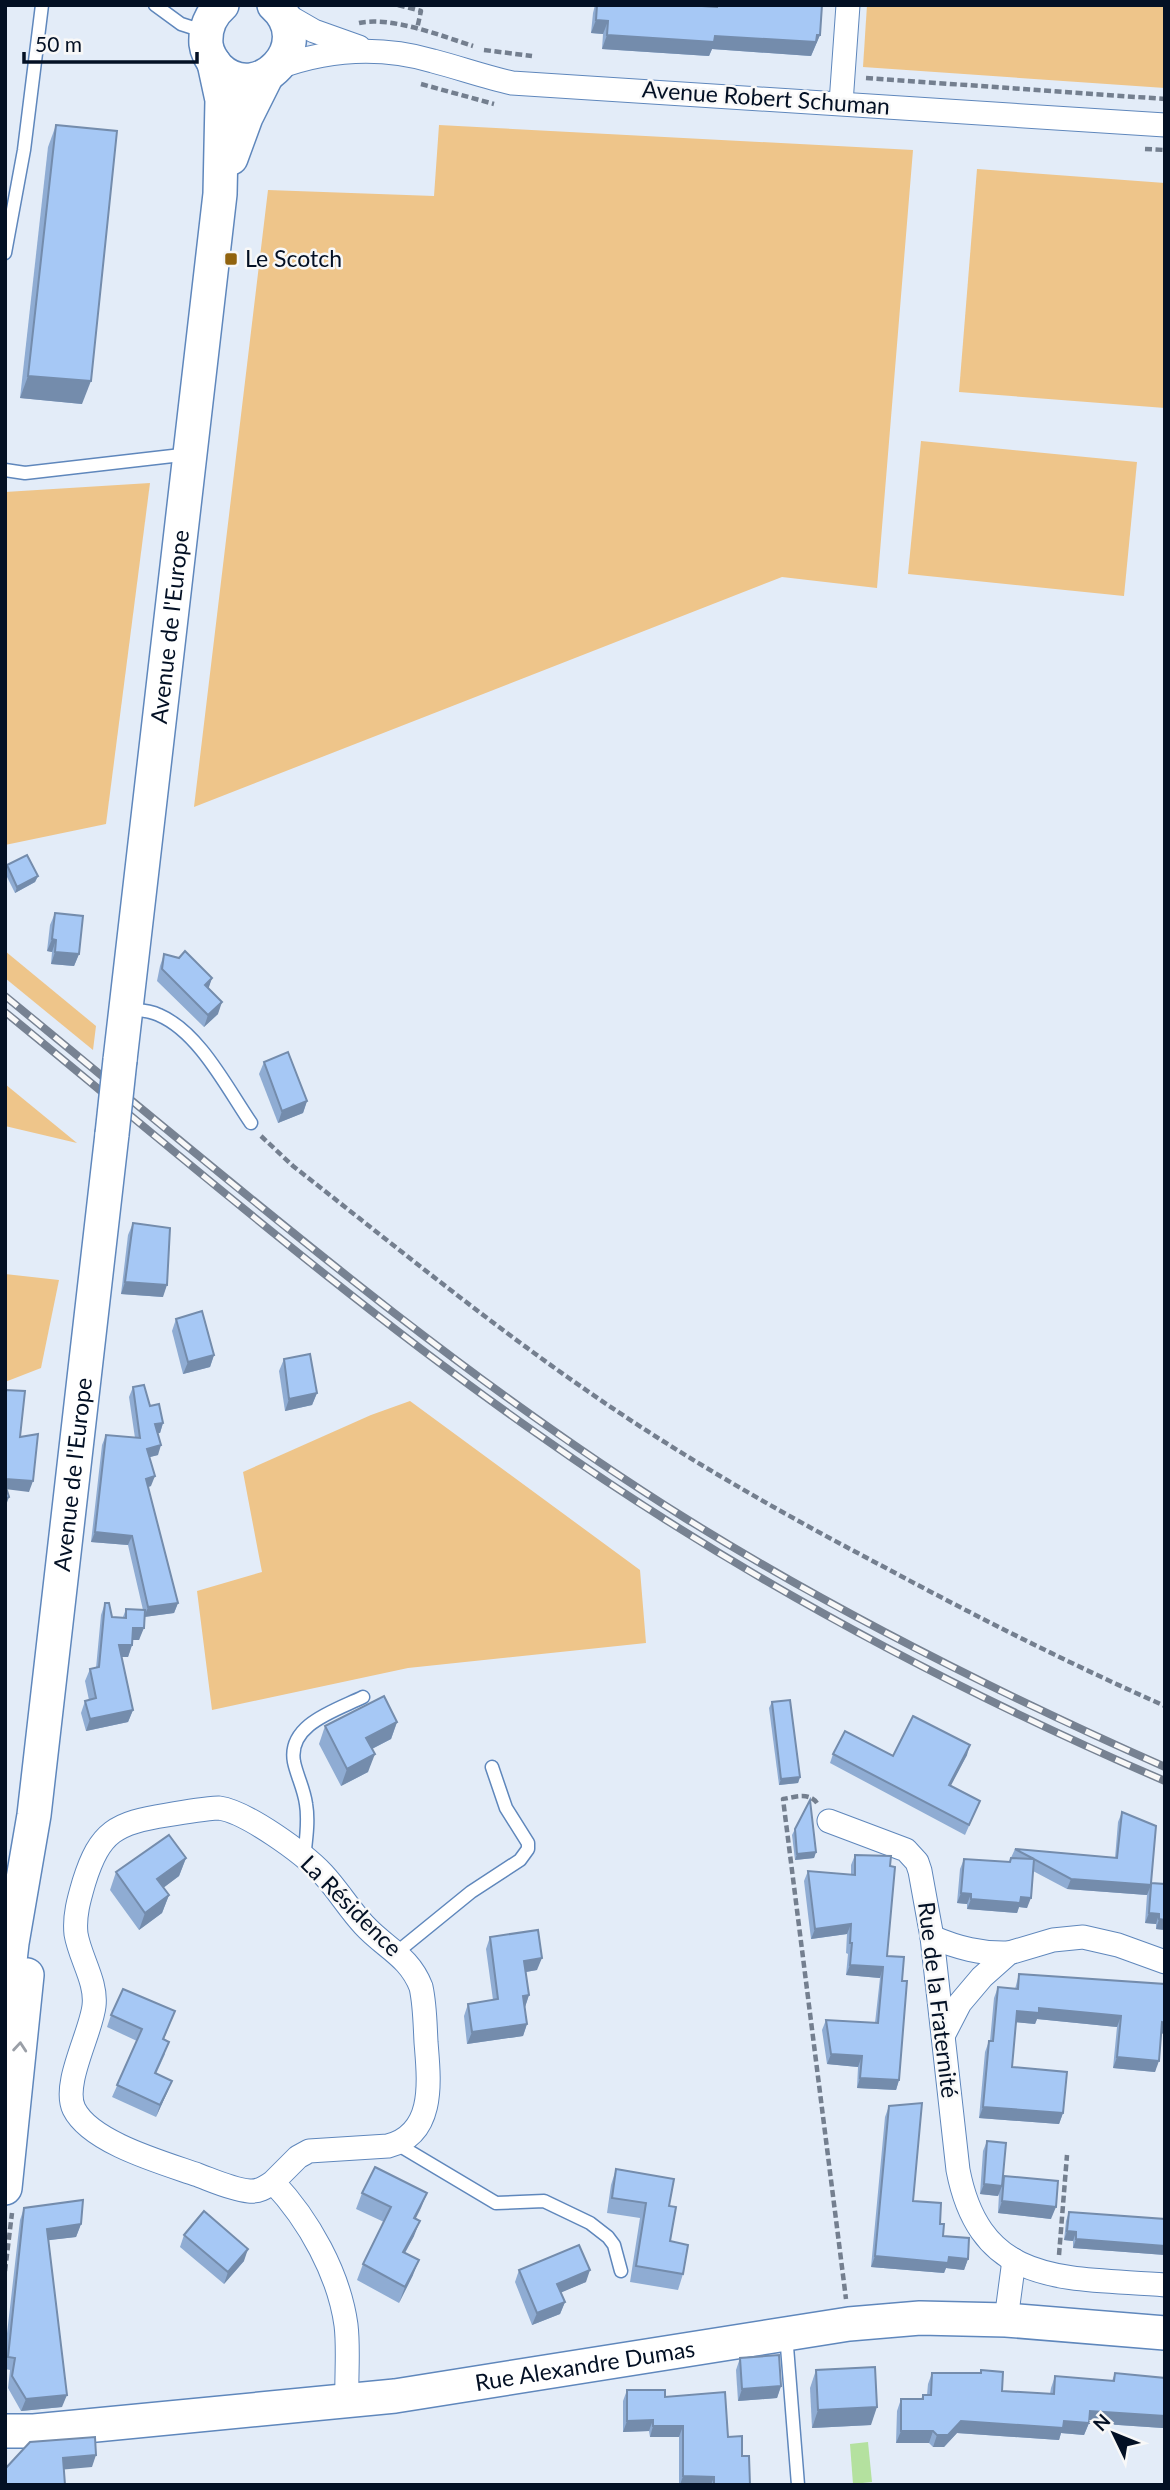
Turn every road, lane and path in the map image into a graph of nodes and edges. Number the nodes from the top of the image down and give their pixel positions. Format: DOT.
graph roads {
  1 [pos="42,5"];
  2 [pos="155,5"];
  3 [pos="398,5"];
  4 [pos="848,5"];
  5 [pos="276,7"];
  6 [pos="215,24"];
  7 [pos="417,29"];
  8 [pos="372,51"];
  9 [pos="272,71"];
  10 [pos="841,103"];
  11 [pos="1165,125"];
  12 [pos="220,194"];
  13 [pos="5,253"];
  14 [pos="190,454"];
  15 [pos="5,470"];
  16 [pos="127,1009"];
  17 [pos="250,1123"];
  18 [pos="363,1698"];
  19 [pos="1165,1706"];
  20 [pos="492,1767"];
  21 [pos="34,1815"];
  22 [pos="829,1821"];
  23 [pos="304,1858"];
  24 [pos="932,1937"];
  25 [pos="396,1953"];
  26 [pos="1010,1953"];
  27 [pos="1165,1962"];
  28 [pos="5,2004"];
  29 [pos="944,2034"];
  30 [pos="397,2144"];
  31 [pos="1067,2155"];
  32 [pos="273,2182"];
  33 [pos="5,2188"];
  34 [pos="1014,2260"];
  35 [pos="621,2271"];
  36 [pos="1057,2276"];
  37 [pos="1165,2285"];
  38 [pos="1006,2320"];
  39 [pos="849,2324"];
  40 [pos="786,2333"];
  41 [pos="1165,2333"];
  42 [pos="347,2401"];
  43 [pos="5,2431"];
  44 [pos="798,2485"];
  1 -- 13 [label="lane"];
  2 -- 6 [label="lane"];
  3 -- 7 [label="path"];
  4 -- 10 [label="street"];
  5 -- 8 [label="street, Avenue Robert Schuman"];
  5 -- 9 [label="main road, Avenue de l'Europe"];
  6 -- 9 [label="main road"];
  6 -- 12 [label="main road, Avenue de l'Europe"];
  8 -- 9 [label="street, Avenue Robert Schuman"];
  8 -- 10 [label="street, Avenue Robert Schuman"];
  9 -- 12 [label="main road, Avenue de l'Europe"];
  10 -- 11 [label="street, Avenue Robert Schuman"];
  12 -- 14 [label="main road, Avenue de l'Europe"];
  14 -- 15 [label="lane"];
  14 -- 16 [label="main road, Avenue de l'Europe"];
  16 -- 17 [label="lane"];
  16 -- 21 [label="main road, Avenue de l'Europe, bridge"];
  17 -- 19 [label="path"];
  18 -- 23 [label="lane"];
  20 -- 25 [label="lane"];
  21 -- 28 [label="main road, Avenue de l'Europe"];
  33 -- 21 [label="main road, Avenue de l'Europe, one-way"];
  22 -- 24 [label="street, Rue de la Fraternité"];
  22 -- 39 [label="path"];
  23 -- 25 [label="street, La Résidence"];
  23 -- 32 [label="street, La Résidence"];
  24 -- 26 [label="street"];
  24 -- 29 [label="street, Rue de la Fraternité"];
  25 -- 30 [label="street, La Résidence"];
  26 -- 27 [label="street"];
  26 -- 29 [label="street"];
  29 -- 34 [label="street, Rue de la Fraternité"];
  30 -- 32 [label="street"];
  30 -- 35 [label="lane"];
  31 -- 36 [label="path"];
  32 -- 42 [label="street"];
  34 -- 36 [label="street, Rue de la Fraternité"];
  34 -- 38 [label="street"];
  36 -- 37 [label="street, Rue de la Fraternité"];
  38 -- 39 [label="main road, Rue Alexandre Dumas"];
  38 -- 41 [label="main road, Rue Alexandre Dumas"];
  39 -- 40 [label="main road, Rue Alexandre Dumas"];
  40 -- 42 [label="main road, Rue Alexandre Dumas"];
  40 -- 44 [label="lane"];
  42 -- 43 [label="main road, Rue Alexandre Dumas"];
}
